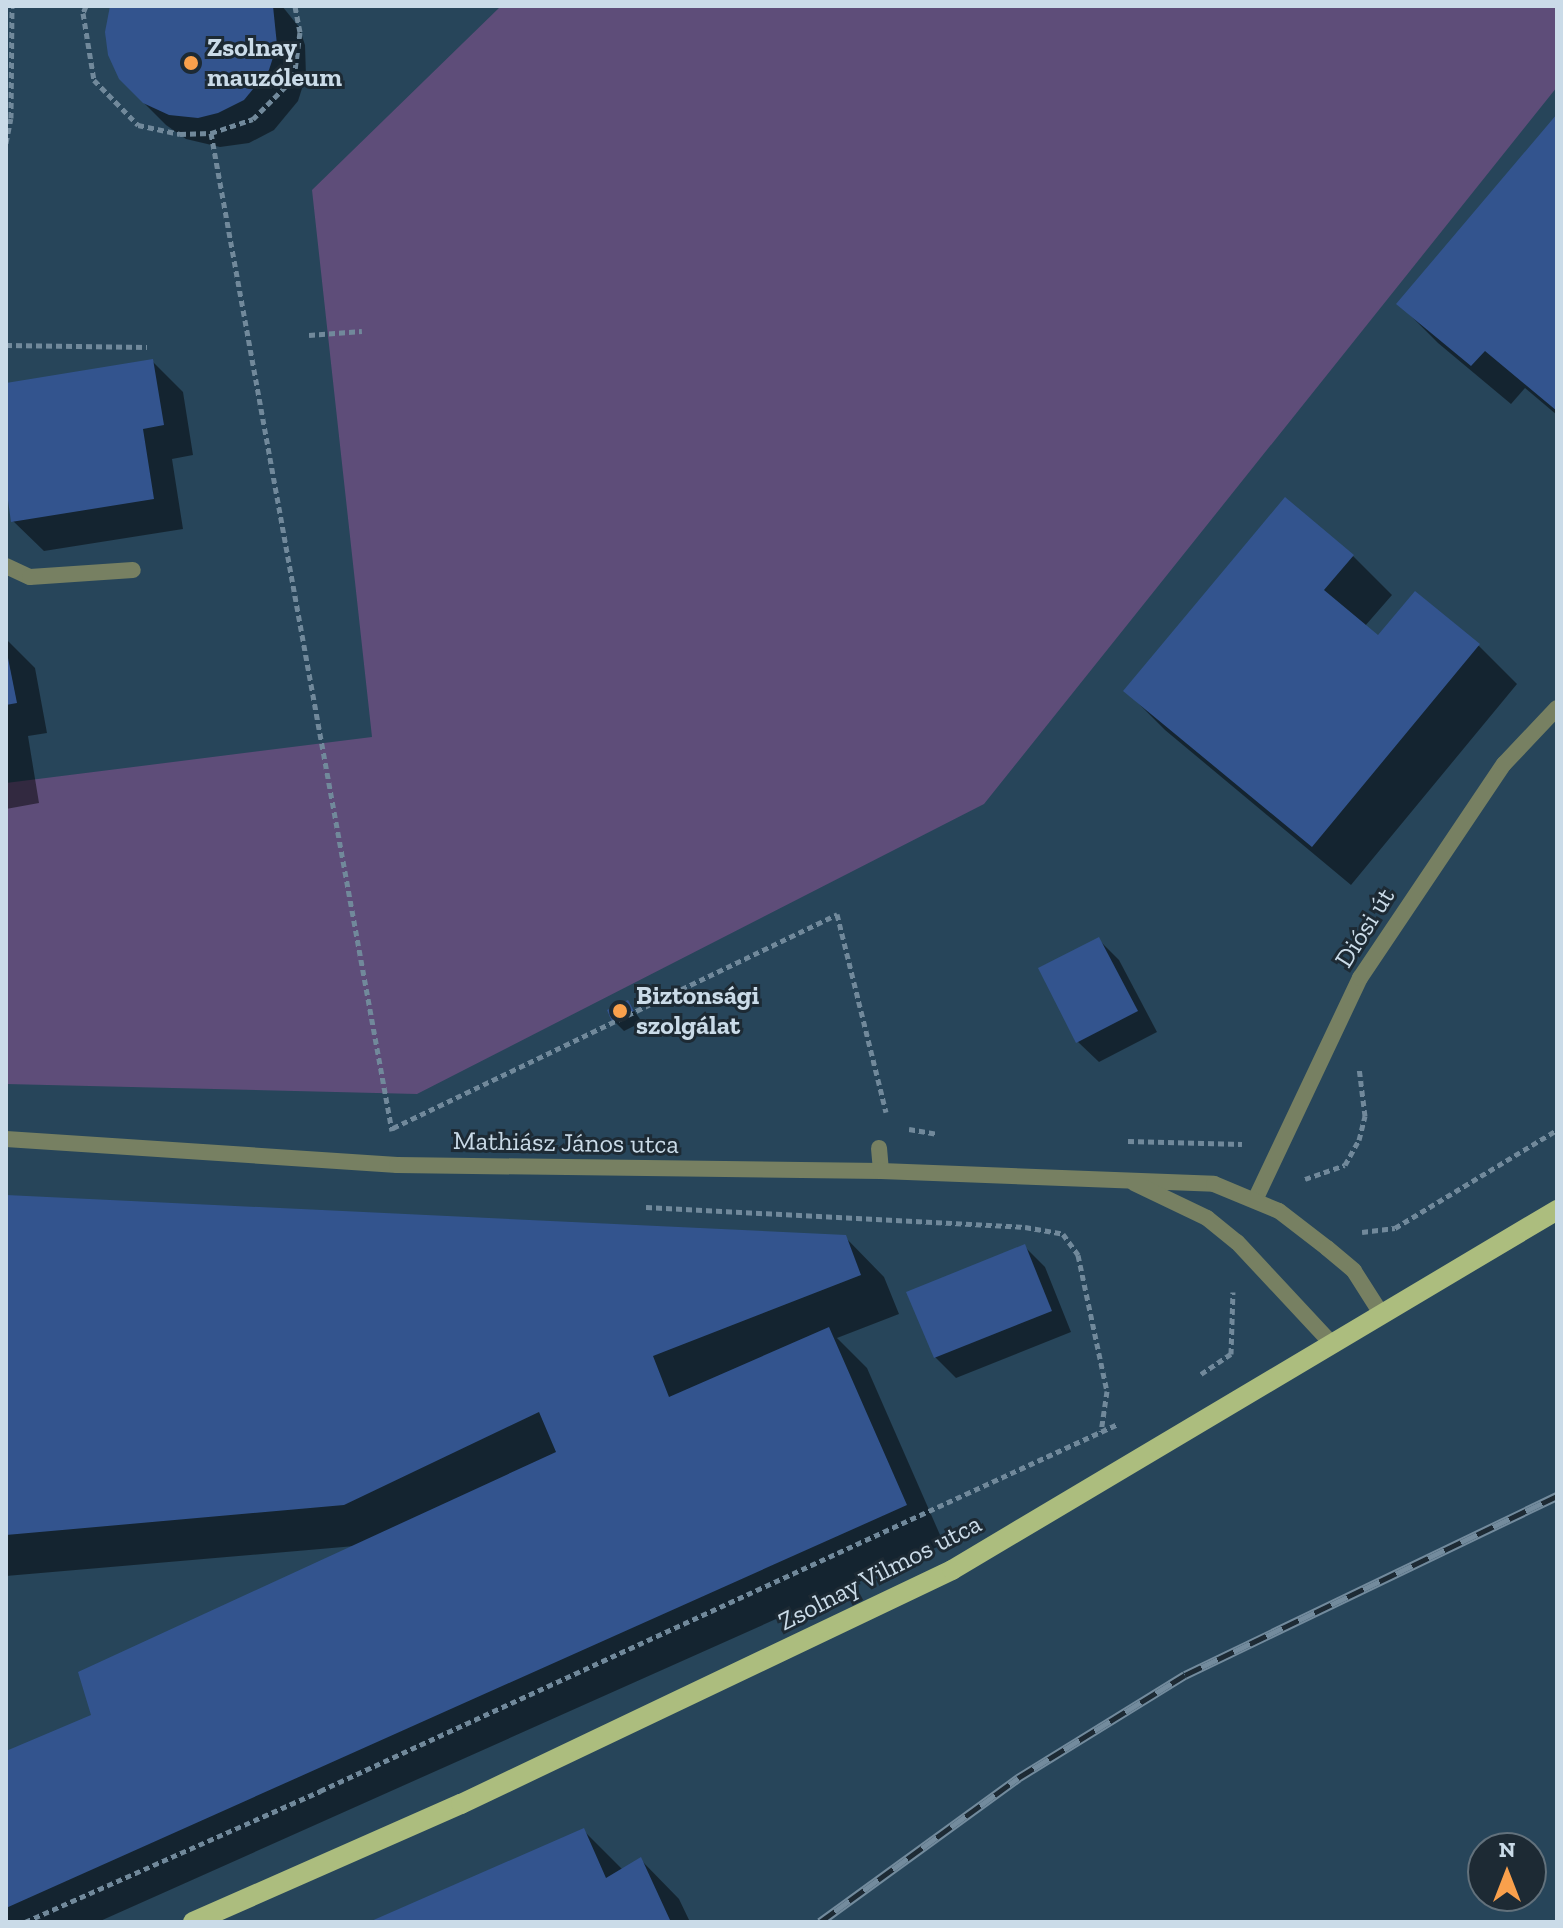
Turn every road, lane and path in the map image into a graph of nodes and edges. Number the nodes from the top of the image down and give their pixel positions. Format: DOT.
graph roads {
  1 [pos="12,6"];
  2 [pos="86,6"];
  3 [pos="295,6"];
  4 [pos="211,133"];
  5 [pos="6,143"];
  6 [pos="362,331"];
  7 [pos="309,335"];
  8 [pos="6,345"];
  9 [pos="147,347"];
  10 [pos="6,566"];
  11 [pos="133,570"];
  12 [pos="1557,708"];
  13 [pos="1343,1015"];
  14 [pos="891,1119"];
  15 [pos="897,1127"];
  16 [pos="1557,1130"];
  17 [pos="942,1135"];
  18 [pos="6,1139"];
  19 [pos="1126,1141"];
  20 [pos="879,1148"];
  21 [pos="1277,1149"];
  22 [pos="881,1171"];
  23 [pos="1265,1175"];
  24 [pos="1126,1179"];
  25 [pos="1255,1200"];
  26 [pos="637,1207"];
  27 [pos="1557,1210"];
  28 [pos="1359,1232"];
  29 [pos="1237,1242"];
  30 [pos="1382,1315"];
  31 [pos="1333,1345"];
  32 [pos="1195,1378"];
  33 [pos="1124,1421"];
  34 [pos="1101,1432"];
  35 [pos="25,1922"];
  36 [pos="193,1922"];
  1 -- 5 [label="path"];
  2 -- 4 [label="path"];
  3 -- 4 [label="path"];
  4 -- 14 [label="path"];
  6 -- 7 [label="path"];
  8 -- 9 [label="path"];
  10 -- 11 [label="street"];
  12 -- 13 [label="street, Diósi út"];
  13 -- 21 [label="street, Diósi út"];
  13 -- 23 [label="path"];
  15 -- 17 [label="path"];
  16 -- 28 [label="path"];
  18 -- 22 [label="street, Mathiász János utca"];
  19 -- 21 [label="path"];
  20 -- 22 [label="street"];
  21 -- 23 [label="street, Diósi út"];
  22 -- 24 [label="street, Mathiász János utca"];
  23 -- 25 [label="street, Diósi út"];
  24 -- 25 [label="street, Mathiász János utca"];
  24 -- 29 [label="street, Mathiász János utca"];
  25 -- 30 [label="street, Mathiász János utca"];
  26 -- 34 [label="path"];
  27 -- 30 [label="main road, Zsolnay Vilmos utca"];
  29 -- 31 [label="street, Mathiász János utca"];
  29 -- 32 [label="path"];
  30 -- 31 [label="main road, Zsolnay Vilmos utca"];
  31 -- 36 [label="main road, Zsolnay Vilmos utca"];
  33 -- 34 [label="path"];
  34 -- 35 [label="path"];
}
